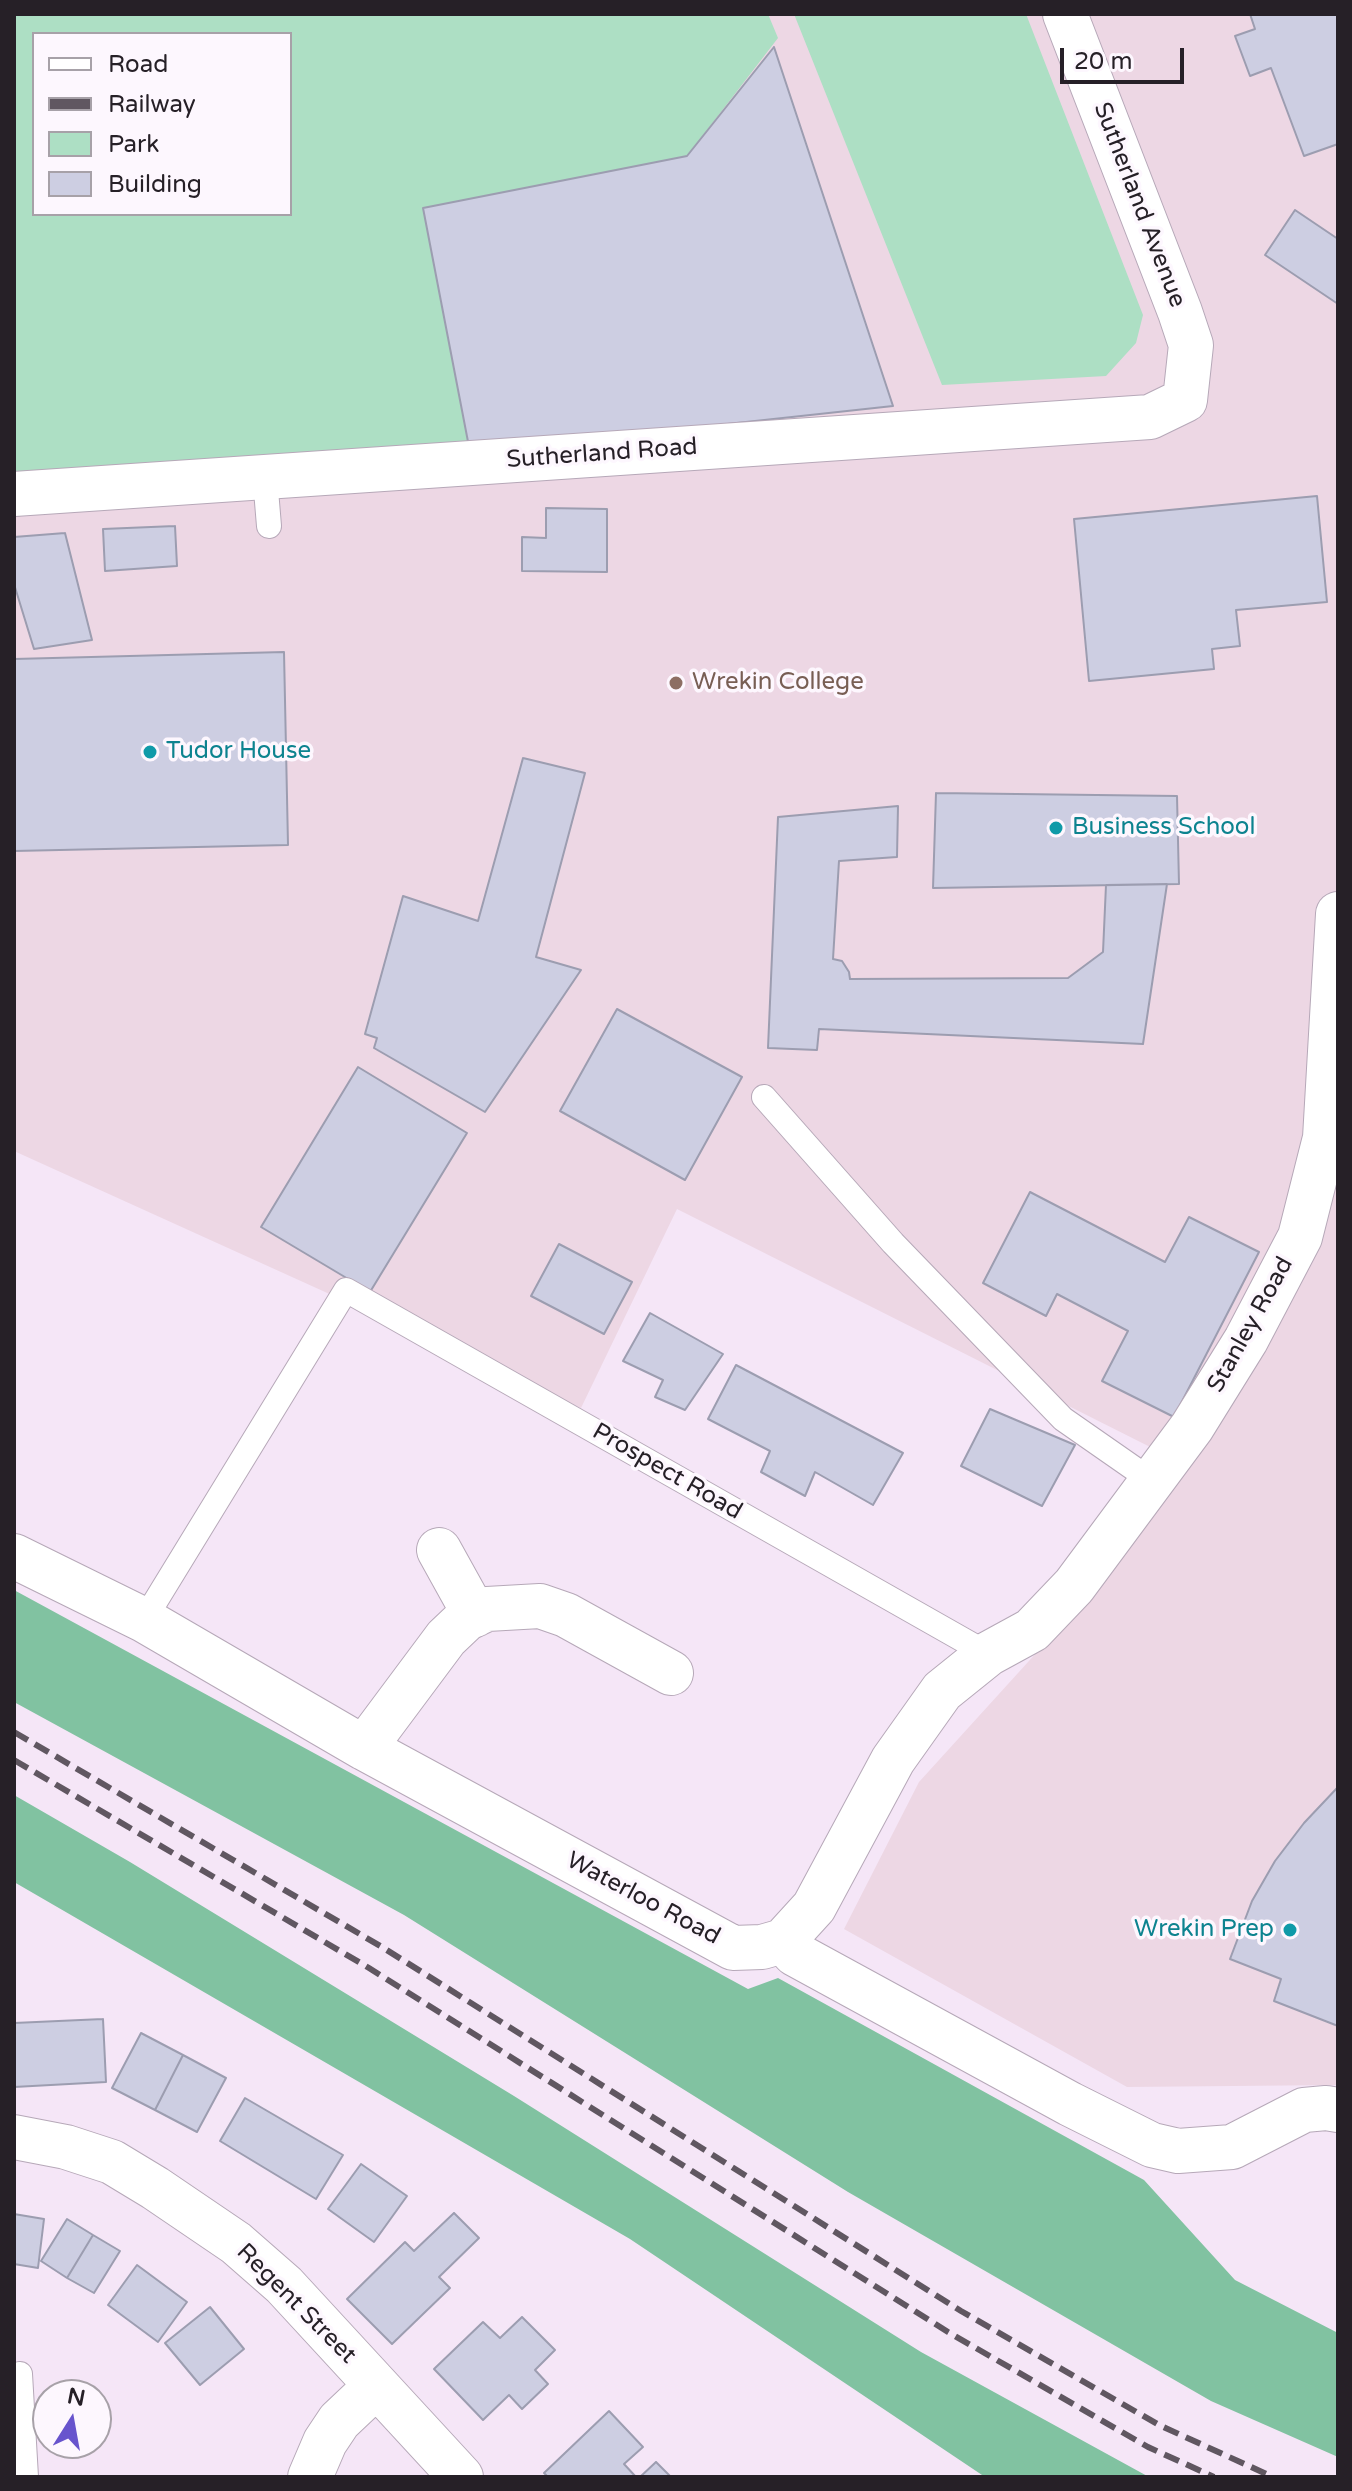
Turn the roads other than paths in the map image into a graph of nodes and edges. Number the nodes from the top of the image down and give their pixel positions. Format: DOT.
graph roads {
  1 [pos="1065,14"];
  2 [pos="1185,400"];
  3 [pos="265,478"];
  4 [pos="14,494"];
  5 [pos="269,526"];
  6 [pos="1338,914"];
  7 [pos="764,1097"];
  8 [pos="1152,1481"];
  9 [pos="439,1550"];
  10 [pos="14,1556"];
  11 [pos="475,1615"];
  12 [pos="144,1620"];
  13 [pos="988,1654"];
  14 [pos="671,1673"];
  15 [pos="364,1748"];
  16 [pos="783,1941"];
  17 [pos="1338,2110"];
  18 [pos="14,2137"];
  19 [pos="20,2374"];
  20 [pos="376,2386"];
  21 [pos="26,2477"];
  22 [pos="310,2477"];
  23 [pos="461,2477"];
  1 -- 2 [label="street, Sutherland Avenue"];
  2 -- 3 [label="street, Sutherland Road"];
  3 -- 4 [label="street, Sutherland Road"];
  3 -- 5 [label="lane"];
  6 -- 8 [label="street, Stanley Road"];
  7 -- 8 [label="lane"];
  8 -- 13 [label="street, Stanley Road"];
  9 -- 11 [label="street"];
  10 -- 12 [label="street, Waterloo Road"];
  11 -- 14 [label="street"];
  11 -- 15 [label="street"];
  12 -- 13 [label="lane, Prospect Road"];
  12 -- 15 [label="street, Waterloo Road"];
  13 -- 16 [label="street"];
  15 -- 16 [label="street, Waterloo Road"];
  16 -- 17 [label="street"];
  18 -- 20 [label="street, Regent Street"];
  19 -- 21 [label="lane"];
  20 -- 22 [label="street"];
  20 -- 23 [label="street, Regent Street"];
}
